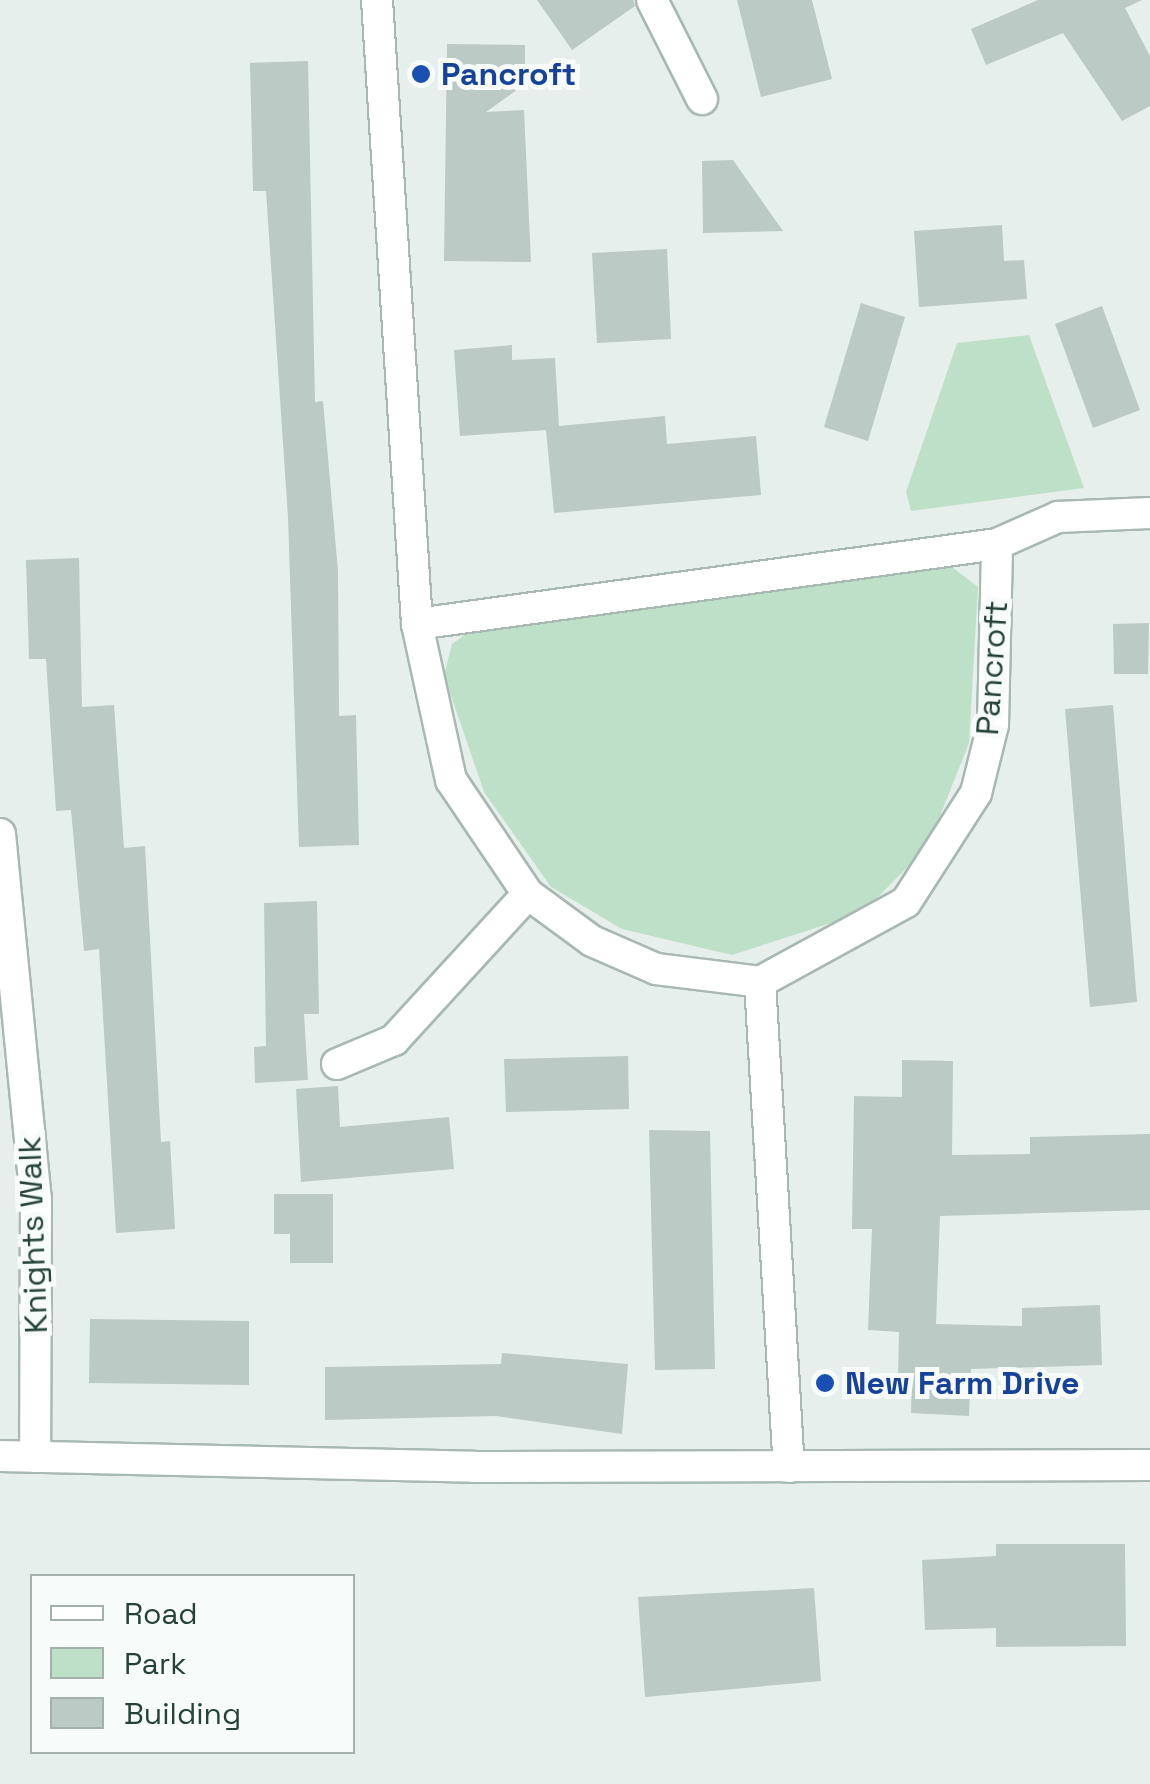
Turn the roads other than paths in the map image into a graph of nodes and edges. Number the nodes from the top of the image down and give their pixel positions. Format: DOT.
graph roads {
  1 [pos="377,0"];
  2 [pos="652,0"];
  3 [pos="702,99"];
  4 [pos="1150,513"];
  5 [pos="996,544"];
  6 [pos="417,624"];
  7 [pos="0,834"];
  8 [pos="528,894"];
  9 [pos="760,982"];
  10 [pos="338,1064"];
  11 [pos="0,1456"];
  12 [pos="35,1457"];
  13 [pos="1150,1465"];
  14 [pos="789,1467"];
  1 -- 6 [label="street"];
  2 -- 3 [label="street"];
  4 -- 5 [label="street"];
  5 -- 6 [label="street"];
  5 -- 9 [label="street, Pancroft"];
  6 -- 8 [label="street"];
  7 -- 12 [label="street, Knights Walk"];
  8 -- 9 [label="street"];
  8 -- 10 [label="street"];
  9 -- 14 [label="street"];
  11 -- 12 [label="street"];
  12 -- 14 [label="street"];
  13 -- 14 [label="street"];
}
